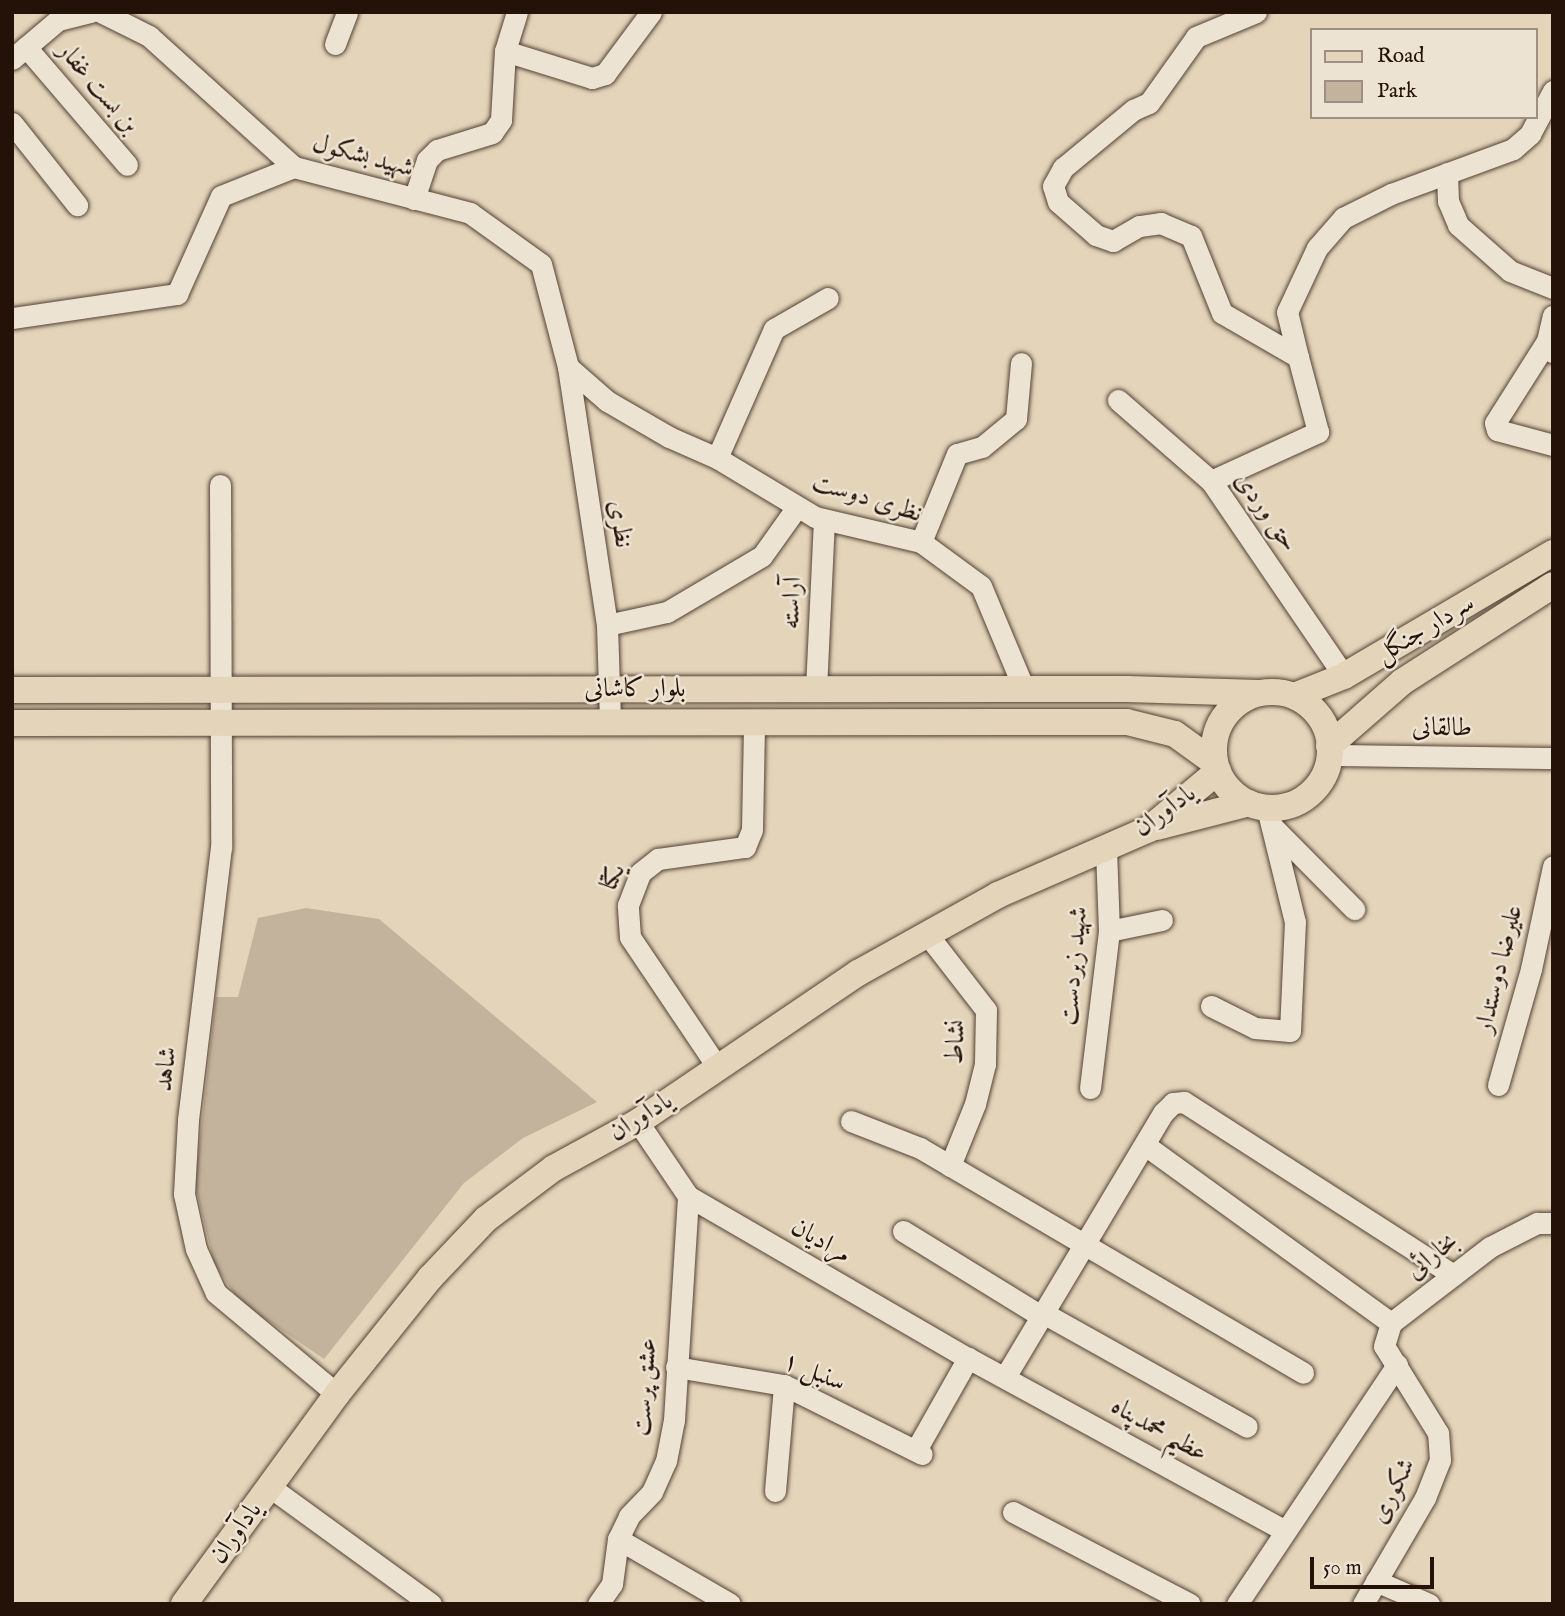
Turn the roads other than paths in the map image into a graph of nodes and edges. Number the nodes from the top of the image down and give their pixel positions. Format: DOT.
graph roads {
  1 [pos="91,12"];
  2 [pos="101,12"];
  3 [pos="347,12"];
  4 [pos="517,12"];
  5 [pos="650,12"];
  6 [pos="1256,12"];
  7 [pos="55,16"];
  8 [pos="335,44"];
  9 [pos="505,51"];
  10 [pos="19,53"];
  11 [pos="1553,92"];
  12 [pos="12,123"];
  13 [pos="127,165"];
  14 [pos="294,167"];
  15 [pos="1447,173"];
  16 [pos="414,199"];
  17 [pos="77,205"];
  18 [pos="1553,289"];
  19 [pos="828,298"];
  20 [pos="1553,316"];
  21 [pos="12,318"];
  22 [pos="1550,347"];
  23 [pos="1298,357"];
  24 [pos="1021,363"];
  25 [pos="568,367"];
  26 [pos="1118,400"];
  27 [pos="1553,444"];
  28 [pos="717,458"];
  29 [pos="1210,481"];
  30 [pos="220,485"];
  31 [pos="797,507"];
  32 [pos="824,520"];
  33 [pos="921,542"];
  34 [pos="1553,554"];
  35 [pos="1553,584"];
  36 [pos="607,625"];
  37 [pos="1344,677"];
  38 [pos="223,689"];
  39 [pos="610,689"];
  40 [pos="816,689"];
  41 [pos="1024,689"];
  42 [pos="12,690"];
  43 [pos="1258,693"];
  44 [pos="1294,696"];
  45 [pos="610,722"];
  46 [pos="754,722"];
  47 [pos="12,723"];
  48 [pos="223,723"];
  49 [pos="1329,750"];
  50 [pos="1553,758"];
  51 [pos="1216,767"];
  52 [pos="1262,812"];
  53 [pos="1149,829"];
  54 [pos="1106,848"];
  55 [pos="1553,866"];
  56 [pos="1354,909"];
  57 [pos="1162,920"];
  58 [pos="1109,931"];
  59 [pos="927,934"];
  60 [pos="1211,1006"];
  61 [pos="718,1068"];
  62 [pos="1498,1084"];
  63 [pos="1090,1088"];
  64 [pos="851,1121"];
  65 [pos="638,1122"];
  66 [pos="1146,1145"];
  67 [pos="950,1166"];
  68 [pos="688,1196"];
  69 [pos="1553,1223"];
  70 [pos="903,1231"];
  71 [pos="1084,1246"];
  72 [pos="1453,1276"];
  73 [pos="1044,1315"];
  74 [pos="1391,1323"];
  75 [pos="968,1358"];
  76 [pos="1397,1365"];
  77 [pos="676,1367"];
  78 [pos="1303,1373"];
  79 [pos="1005,1377"];
  80 [pos="785,1385"];
  81 [pos="337,1394"];
  82 [pos="1247,1427"];
  83 [pos="270,1486"];
  84 [pos="775,1491"];
  85 [pos="1013,1512"];
  86 [pos="1285,1531"];
  87 [pos="618,1539"];
  88 [pos="1376,1581"];
  89 [pos="184,1604"];
  90 [pos="431,1604"];
  91 [pos="598,1604"];
  92 [pos="730,1604"];
  93 [pos="1190,1604"];
  94 [pos="1237,1604"];
  95 [pos="1363,1604"];
  96 [pos="1429,1604"];
  1 -- 7 [label="street"];
  2 -- 14 [label="street, شهید بشکول"];
  3 -- 8 [label="street"];
  4 -- 9 [label="street"];
  5 -- 9 [label="street"];
  6 -- 23 [label="street"];
  7 -- 10 [label="street"];
  9 -- 16 [label="street"];
  10 -- 13 [label="street, بن بست غفار"];
  11 -- 15 [label="street"];
  12 -- 17 [label="street"];
  14 -- 16 [label="street, شهید بشکول"];
  14 -- 21 [label="street"];
  15 -- 18 [label="street"];
  15 -- 23 [label="street"];
  16 -- 25 [label="street, شهید بشکول"];
  19 -- 28 [label="street"];
  20 -- 22 [label="street"];
  22 -- 27 [label="street"];
  23 -- 29 [label="street"];
  24 -- 33 [label="street"];
  25 -- 28 [label="street, نظری دوست"];
  25 -- 36 [label="street, نظری"];
  26 -- 29 [label="street, حق وردی"];
  28 -- 31 [label="street, نظری دوست"];
  29 -- 37 [label="street, حق وردی"];
  30 -- 38 [label="street, شاهد"];
  31 -- 32 [label="street, نظری دوست"];
  31 -- 36 [label="street"];
  32 -- 33 [label="street, نظری دوست"];
  32 -- 40 [label="street, آراسته"];
  33 -- 41 [label="street, نظری دوست"];
  34 -- 37 [label="main road, سردار جنگل"];
  35 -- 49 [label="main road, سردار جنگل"];
  36 -- 39 [label="street, نظری"];
  37 -- 44 [label="main road, سردار جنگل"];
  38 -- 39 [label="main road, بلوار کاشانی"];
  38 -- 42 [label="main road, بلوار کاشانی"];
  38 -- 48 [label="street, شاهد"];
  39 -- 40 [label="main road, بلوار کاشانی"];
  39 -- 45 [label="street, نظری"];
  40 -- 41 [label="main road, بلوار کاشانی"];
  41 -- 43 [label="main road, بلوار کاشانی"];
  43 -- 44 [label="main road"];
  43 -- 51 [label="main road"];
  44 -- 49 [label="main road"];
  45 -- 46 [label="main road, بلوار کاشانی"];
  45 -- 48 [label="main road, بلوار کاشانی"];
  46 -- 51 [label="main road, بلوار کاشانی"];
  46 -- 61 [label="street, یکتا"];
  47 -- 48 [label="main road, بلوار کاشانی"];
  48 -- 81 [label="street, شاهد"];
  49 -- 50 [label="street, طالقانی"];
  49 -- 52 [label="main road"];
  51 -- 52 [label="main road"];
  51 -- 53 [label="main road, یادآوران"];
  52 -- 53 [label="main road"];
  52 -- 56 [label="street"];
  52 -- 60 [label="street"];
  53 -- 54 [label="main road, یادآوران"];
  54 -- 58 [label="street, شهید زبردست"];
  54 -- 59 [label="main road, یادآوران"];
  55 -- 62 [label="street, علیرضا دوستدار"];
  57 -- 58 [label="street"];
  58 -- 63 [label="street, شهید زبردست"];
  59 -- 61 [label="main road, یادآوران"];
  59 -- 67 [label="street, نشاط"];
  61 -- 65 [label="main road, یادآوران"];
  64 -- 67 [label="street"];
  65 -- 68 [label="street, مرادیان"];
  65 -- 81 [label="main road, یادآوران"];
  66 -- 71 [label="street"];
  66 -- 72 [label="street"];
  66 -- 74 [label="street"];
  67 -- 71 [label="street"];
  68 -- 75 [label="street, مرادیان"];
  68 -- 77 [label="street, عشق پرست"];
  69 -- 72 [label="street, بخارائی"];
  70 -- 73 [label="street"];
  71 -- 73 [label="street"];
  71 -- 78 [label="street"];
  72 -- 74 [label="street, بخارائی"];
  73 -- 79 [label="street"];
  73 -- 82 [label="street"];
  74 -- 76 [label="street"];
  75 -- 79 [label="street, مرادیان"];
  75 -- 80 [label="street, سنبل ۱"];
  76 -- 86 [label="street"];
  76 -- 88 [label="street, شکوری"];
  77 -- 80 [label="street, سنبل ۱"];
  77 -- 87 [label="street, عشق پرست"];
  79 -- 86 [label="street, عظیم محمدپناه"];
  80 -- 84 [label="street"];
  81 -- 83 [label="main road, یادآوران"];
  83 -- 89 [label="main road, یادآوران"];
  83 -- 90 [label="street"];
  85 -- 93 [label="street"];
  86 -- 94 [label="street"];
  87 -- 91 [label="street, عشق پرست"];
  87 -- 92 [label="street"];
  88 -- 95 [label="street, شکوری"];
  88 -- 96 [label="street"];
}
